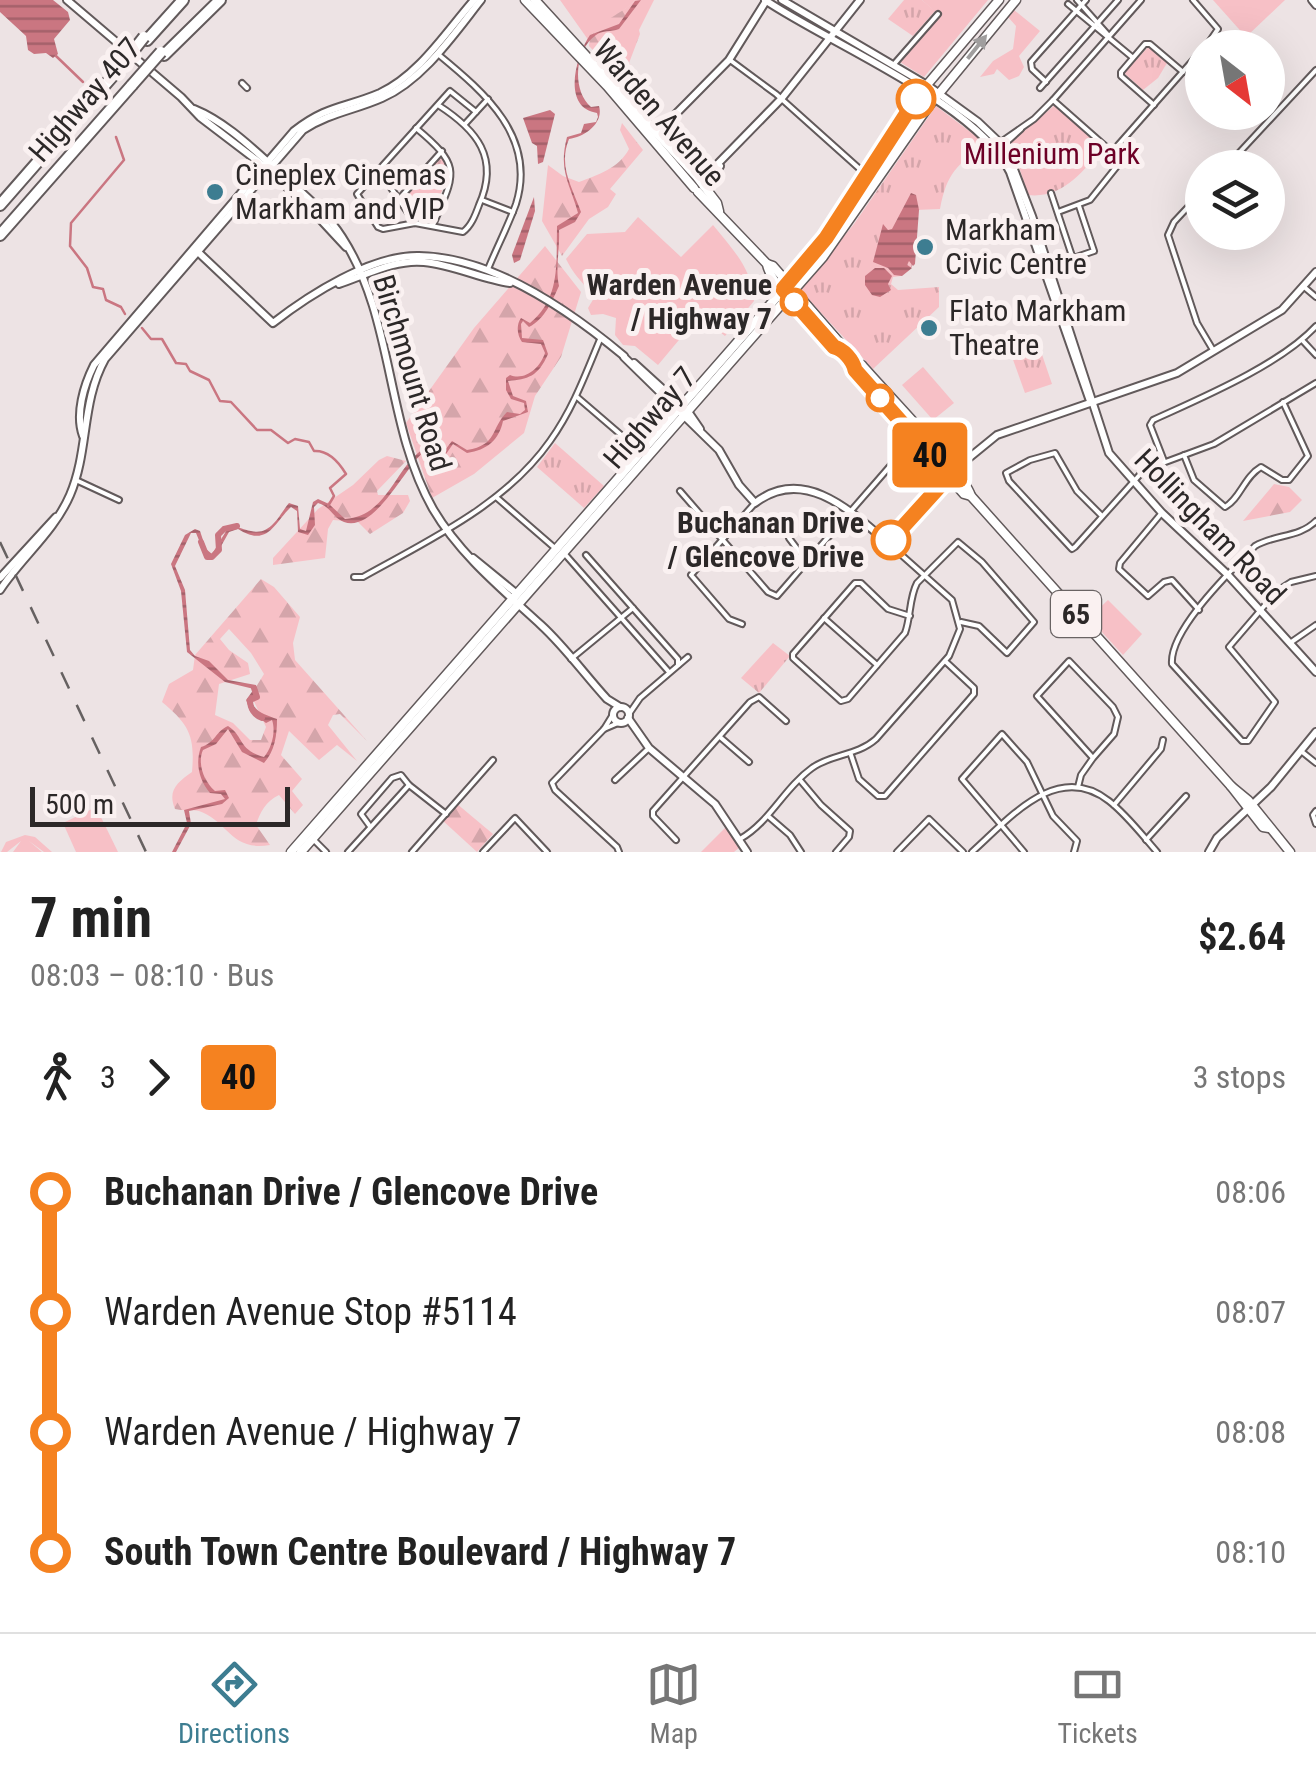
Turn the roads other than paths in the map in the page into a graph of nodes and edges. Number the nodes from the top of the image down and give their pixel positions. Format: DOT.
graph roads {
  1 [pos="68,0"];
  2 [pos="175,0"];
  3 [pos="183,0"];
  4 [pos="210,0"];
  5 [pos="220,0"];
  6 [pos="478,0"];
  7 [pos="525,0"];
  8 [pos="535,0"];
  9 [pos="766,0"];
  10 [pos="782,0"];
  11 [pos="860,0"];
  12 [pos="999,0"];
  13 [pos="1016,0"];
  14 [pos="1086,0"];
  15 [pos="1118,0"];
  16 [pos="1141,0"];
  17 [pos="1193,0"];
  18 [pos="1065,2"];
  19 [pos="1077,4"];
  20 [pos="938,14"];
  21 [pos="1097,24"];
  22 [pos="835,29"];
  23 [pos="1217,30"];
  24 [pos="1109,36"];
  25 [pos="146,38"];
  26 [pos="830,38"];
  27 [pos="572,43"];
  28 [pos="434,51"];
  29 [pos="162,54"];
  30 [pos="1132,57"];
  31 [pos="730,60"];
  32 [pos="589,61"];
  33 [pos="894,64"];
  34 [pos="1185,69"];
  35 [pos="1316,70"];
  36 [pos="1182,72"];
  37 [pos="1046,82"];
  38 [pos="1040,88"];
  39 [pos="924,89"];
  40 [pos="936,97"];
  41 [pos="488,98"];
  42 [pos="782,98"];
  43 [pos="1053,100"];
  44 [pos="438,105"];
  45 [pos="1154,105"];
  46 [pos="476,112"];
  47 [pos="465,124"];
  48 [pos="416,128"];
  49 [pos="657,133"];
  50 [pos="999,146"];
  51 [pos="1242,150"];
  52 [pos="442,152"];
  53 [pos="1112,152"];
  54 [pos="268,166"];
  55 [pos="378,169"];
  56 [pos="873,178"];
  57 [pos="699,187"];
  58 [pos="1051,193"];
  59 [pos="400,198"];
  60 [pos="482,200"];
  61 [pos="0,205"];
  62 [pos="1079,206"];
  63 [pos="1185,211"];
  64 [pos="512,212"];
  65 [pos="1058,212"];
  66 [pos="414,222"];
  67 [pos="433,225"];
  68 [pos="0,235"];
  69 [pos="196,250"];
  70 [pos="1074,259"];
  71 [pos="1045,268"];
  72 [pos="1316,272"];
  73 [pos="486,273"];
  74 [pos="360,274"];
  75 [pos="1303,286"];
  76 [pos="789,290"];
  77 [pos="1316,298"];
  78 [pos="1316,326"];
  79 [pos="601,337"];
  80 [pos="1302,340"];
  81 [pos="1214,351"];
  82 [pos="1316,355"];
  83 [pos="624,357"];
  84 [pos="1316,383"];
  85 [pos="576,397"];
  86 [pos="1090,402"];
  87 [pos="1283,402"];
  88 [pos="682,410"];
  89 [pos="640,452"];
  90 [pos="1184,455"];
  91 [pos="1164,461"];
  92 [pos="891,465"];
  93 [pos="951,474"];
  94 [pos="75,479"];
  95 [pos="1133,482"];
  96 [pos="680,491"];
  97 [pos="496,497"];
  98 [pos="119,500"];
  99 [pos="755,503"];
  100 [pos="852,512"];
  101 [pos="1162,513"];
  102 [pos="57,516"];
  103 [pos="1102,516"];
  104 [pos="1316,522"];
  105 [pos="446,529"];
  106 [pos="789,538"];
  107 [pos="722,539"];
  108 [pos="888,543"];
  109 [pos="559,551"];
  110 [pos="586,555"];
  111 [pos="808,563"];
  112 [pos="924,575"];
  113 [pos="1228,575"];
  114 [pos="1316,576"];
  115 [pos="354,577"];
  116 [pos="0,578"];
  117 [pos="0,590"];
  118 [pos="518,599"];
  119 [pos="633,608"];
  120 [pos="1199,610"];
  121 [pos="1260,610"];
  122 [pos="910,616"];
  123 [pos="620,617"];
  124 [pos="824,618"];
  125 [pos="960,622"];
  126 [pos="742,624"];
  127 [pos="1316,624"];
  128 [pos="1290,643"];
  129 [pos="688,656"];
  130 [pos="570,659"];
  131 [pos="945,661"];
  132 [pos="678,665"];
  133 [pos="878,665"];
  134 [pos="670,672"];
  135 [pos="1316,672"];
  136 [pos="620,715"];
  137 [pos="786,721"];
  138 [pos="1316,732"];
  139 [pos="720,737"];
  140 [pos="1163,740"];
  141 [pos="650,748"];
  142 [pos="1300,751"];
  143 [pos="851,754"];
  144 [pos="1093,758"];
  145 [pos="493,760"];
  146 [pos="749,762"];
  147 [pos="1316,763"];
  148 [pos="684,776"];
  149 [pos="615,780"];
  150 [pos="800,780"];
  151 [pos="409,785"];
  152 [pos="1078,787"];
  153 [pos="1042,793"];
  154 [pos="1186,796"];
  155 [pos="1114,805"];
  156 [pos="1250,807"];
  157 [pos="1316,811"];
  158 [pos="446,814"];
  159 [pos="768,816"];
  160 [pos="1316,824"];
  161 [pos="371,826"];
  162 [pos="1002,826"];
  163 [pos="310,835"];
  164 [pos="676,840"];
  165 [pos="740,840"];
  166 [pos="1146,840"];
  167 [pos="290,852"];
  168 [pos="301,852"];
  169 [pos="326,852"];
  170 [pos="348,852"];
  171 [pos="412,852"];
  172 [pos="483,852"];
  173 [pos="547,852"];
  174 [pos="618,852"];
  175 [pos="747,852"];
  176 [pos="801,852"];
  177 [pos="836,852"];
  178 [pos="897,852"];
  179 [pos="963,852"];
  180 [pos="972,852"];
  181 [pos="1024,852"];
  182 [pos="1074,852"];
  183 [pos="1157,852"];
  184 [pos="1209,852"];
  185 [pos="1290,852"];
  1 -- 54 [label="main road, Birchmount Road"];
  2 -- 25 [label="highway"];
  3 -- 25 [label="highway, Highway 407"];
  4 -- 29 [label="highway, Highway 407"];
  5 -- 29 [label="highway"];
  6 -- 28 [label="main road"];
  7 -- 27 [label="main road, Warden Avenue / 65"];
  8 -- 27 [label="main road, Warden Avenue / 65"];
  9 -- 26 [label="main road"];
  9 -- 31 [label="main road"];
  10 -- 22 [label="main road"];
  11 -- 22 [label="main road"];
  12 -- 39 [label="main road, Highway 7"];
  40 -- 13 [label="main road, Highway 7, one-way"];
  14 -- 19 [label="street"];
  15 -- 21 [label="street"];
  16 -- 24 [label="street"];
  17 -- 23 [label="street"];
  18 -- 19 [label="street"];
  19 -- 21 [label="street"];
  19 -- 37 [label="street"];
  20 -- 33 [label="street"];
  21 -- 24 [label="street"];
  21 -- 37 [label="street"];
  22 -- 26 [label="main road"];
  22 -- 33 [label="main road"];
  24 -- 30 [label="street"];
  24 -- 43 [label="street"];
  25 -- 61 [label="highway, Highway 407, bridge"];
  26 -- 39 [label="main road"];
  26 -- 42 [label="main road"];
  27 -- 32 [label="main road, Warden Avenue / 65"];
  28 -- 41 [label="street"];
  28 -- 54 [label="main road"];
  29 -- 68 [label="highway, Highway 407, bridge"];
  30 -- 36 [label="street"];
  30 -- 45 [label="street"];
  31 -- 42 [label="street"];
  31 -- 49 [label="main road"];
  32 -- 49 [label="main road, Warden Avenue / 65"];
  32 -- 57 [label="main road, Warden Avenue / 65"];
  33 -- 39 [label="main road"];
  34 -- 36 [label="street"];
  35 -- 51 [label="street"];
  36 -- 45 [label="street"];
  37 -- 38 [label="street"];
  39 -- 40 [label="main road"];
  39 -- 56 [label="main road, Highway 7"];
  40 -- 50 [label="main road"];
  40 -- 56 [label="main road, Highway 7"];
  41 -- 46 [label="street"];
  41 -- 64 [label="street"];
  42 -- 56 [label="street"];
  42 -- 57 [label="main road"];
  43 -- 50 [label="street"];
  43 -- 53 [label="street"];
  44 -- 46 [label="street"];
  44 -- 47 [label="street"];
  44 -- 48 [label="street"];
  45 -- 53 [label="street"];
  46 -- 47 [label="street"];
  47 -- 60 [label="street"];
  48 -- 52 [label="street"];
  48 -- 55 [label="street"];
  49 -- 57 [label="main road, Warden Avenue / 65"];
  50 -- 71 [label="main road, Hollingham Road"];
  52 -- 59 [label="street"];
  52 -- 67 [label="street"];
  53 -- 62 [label="street"];
  54 -- 69 [label="main road"];
  54 -- 74 [label="main road, Birchmount Road"];
  55 -- 59 [label="street"];
  55 -- 66 [label="street"];
  56 -- 76 [label="main road, Highway 7"];
  57 -- 76 [label="main road, Warden Avenue / 65"];
  58 -- 65 [label="street"];
  59 -- 66 [label="street"];
  60 -- 64 [label="street"];
  60 -- 67 [label="street"];
  62 -- 65 [label="street"];
  62 -- 70 [label="street"];
  63 -- 81 [label="street"];
  64 -- 73 [label="street"];
  65 -- 70 [label="street"];
  66 -- 67 [label="street"];
  69 -- 74 [label="main road"];
  69 -- 94 [label="main road"];
  70 -- 71 [label="street"];
  71 -- 86 [label="main road, Hollingham Road"];
  72 -- 75 [label="main road"];
  73 -- 74 [label="main road"];
  73 -- 79 [label="main road"];
  74 -- 105 [label="main road, Birchmount Road"];
  75 -- 77 [label="street"];
  75 -- 81 [label="main road"];
  76 -- 88 [label="main road, Highway 7"];
  76 -- 93 [label="main road, Warden Avenue / 65"];
  78 -- 80 [label="street"];
  79 -- 83 [label="main road"];
  79 -- 85 [label="street"];
  80 -- 82 [label="street"];
  80 -- 91 [label="street"];
  81 -- 86 [label="main road"];
  83 -- 88 [label="main road"];
  83 -- 88 [label="main road"];
  84 -- 87 [label="street"];
  85 -- 89 [label="street"];
  85 -- 97 [label="street"];
  86 -- 93 [label="main road"];
  86 -- 95 [label="main road, Hollingham Road"];
  87 -- 90 [label="street"];
  87 -- 90 [label="street"];
  88 -- 89 [label="main road, Highway 7"];
  88 -- 99 [label="main road"];
  88 -- 109 [label="main road, Highway 7"];
  89 -- 109 [label="main road, Highway 7"];
  90 -- 91 [label="street"];
  91 -- 95 [label="street"];
  92 -- 100 [label="street"];
  93 -- 108 [label="main road"];
  93 -- 156 [label="main road, Warden Avenue / 65"];
  94 -- 98 [label="street"];
  94 -- 102 [label="main road"];
  95 -- 101 [label="main road, Hollingham Road"];
  95 -- 103 [label="street"];
  96 -- 107 [label="street"];
  97 -- 105 [label="street"];
  97 -- 109 [label="street"];
  99 -- 100 [label="main road"];
  99 -- 107 [label="street"];
  100 -- 108 [label="main road"];
  100 -- 111 [label="street"];
  101 -- 113 [label="main road, Hollingham Road"];
  101 -- 120 [label="street"];
  102 -- 116 [label="main road"];
  102 -- 117 [label="main road"];
  103 -- 103 [label="street"];
  104 -- 113 [label="street"];
  105 -- 115 [label="street"];
  105 -- 118 [label="main road, Birchmount Road"];
  106 -- 111 [label="street"];
  107 -- 111 [label="street"];
  107 -- 126 [label="street"];
  108 -- 112 [label="street"];
  109 -- 118 [label="main road, Highway 7"];
  109 -- 123 [label="street"];
  110 -- 119 [label="street"];
  112 -- 122 [label="street"];
  112 -- 125 [label="street"];
  112 -- 125 [label="street"];
  113 -- 120 [label="street"];
  113 -- 121 [label="main road, Hollingham Road"];
  114 -- 121 [label="street"];
  118 -- 130 [label="main road, Birchmount Road"];
  118 -- 163 [label="main road, Highway 7"];
  119 -- 123 [label="street"];
  119 -- 132 [label="street"];
  120 -- 121 [label="street"];
  121 -- 128 [label="main road, Hollingham Road"];
  122 -- 124 [label="street"];
  122 -- 133 [label="street"];
  123 -- 130 [label="street"];
  123 -- 134 [label="street"];
  124 -- 133 [label="street"];
  124 -- 133 [label="street"];
  125 -- 131 [label="street"];
  127 -- 128 [label="street"];
  128 -- 135 [label="main road, Hollingham Road"];
  129 -- 132 [label="street"];
  130 -- 136 [label="main road, Birchmount Road"];
  131 -- 143 [label="street"];
  131 -- 143 [label="street"];
  132 -- 134 [label="street"];
  134 -- 136 [label="street"];
  136 -- 141 [label="main road, Birchmount Road"];
  136 -- 174 [label="street"];
  137 -- 139 [label="street"];
  138 -- 142 [label="main road"];
  139 -- 146 [label="street"];
  139 -- 148 [label="street"];
  140 -- 155 [label="street"];
  141 -- 148 [label="main road, Birchmount Road"];
  141 -- 149 [label="street"];
  142 -- 147 [label="street"];
  142 -- 156 [label="main road"];
  143 -- 150 [label="street"];
  144 -- 144 [label="street"];
  144 -- 152 [label="street"];
  145 -- 158 [label="street"];
  148 -- 164 [label="street"];
  148 -- 165 [label="main road, Birchmount Road"];
  150 -- 159 [label="street"];
  150 -- 177 [label="street"];
  151 -- 158 [label="street"];
  151 -- 161 [label="street"];
  151 -- 161 [label="street"];
  152 -- 153 [label="street"];
  152 -- 155 [label="street"];
  153 -- 162 [label="street"];
  153 -- 162 [label="street"];
  153 -- 182 [label="street"];
  154 -- 166 [label="street"];
  155 -- 166 [label="street"];
  156 -- 184 [label="main road"];
  156 -- 185 [label="main road, Warden Avenue / 65"];
  157 -- 160 [label="street"];
  158 -- 171 [label="street"];
  159 -- 165 [label="street"];
  159 -- 176 [label="street"];
  161 -- 170 [label="street"];
  162 -- 180 [label="street"];
  162 -- 181 [label="street"];
  163 -- 167 [label="main road, Highway 7"];
  163 -- 168 [label="main road, Highway 7"];
  163 -- 169 [label="street"];
  165 -- 175 [label="main road, Birchmount Road"];
  166 -- 183 [label="street"];
  172 -- 173 [label="street"];
  178 -- 179 [label="street"];
}
